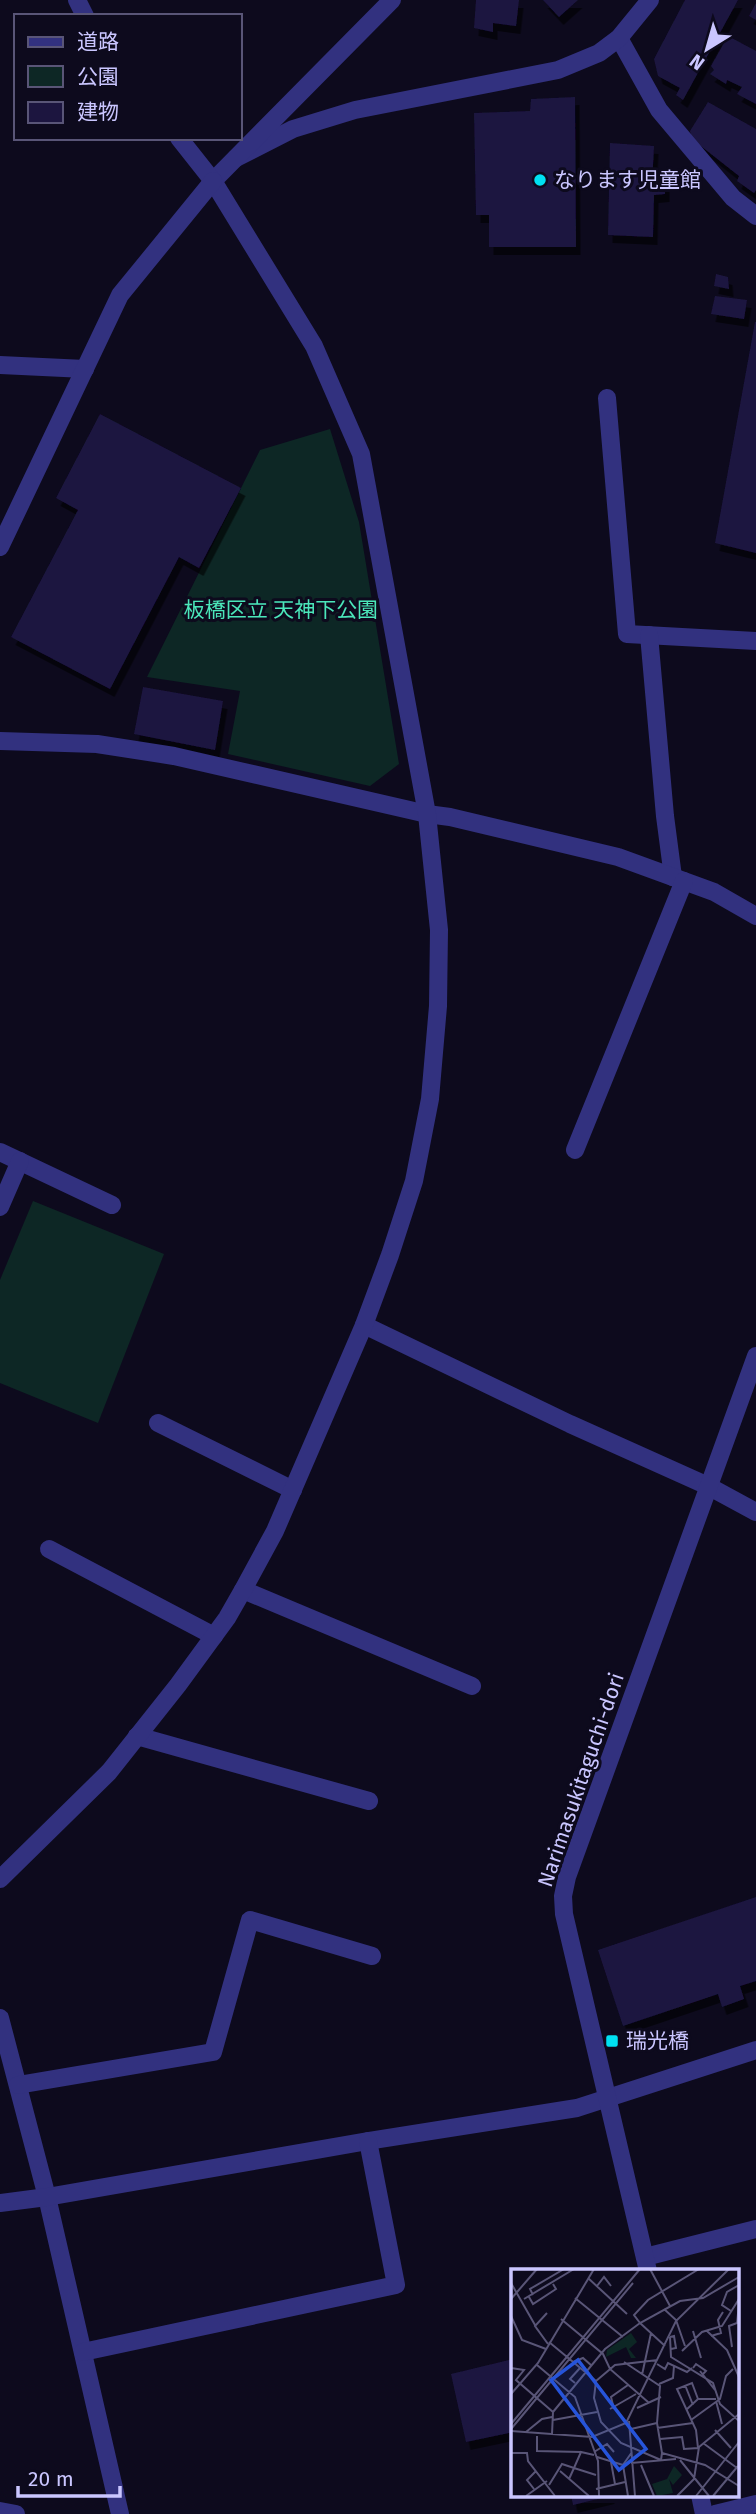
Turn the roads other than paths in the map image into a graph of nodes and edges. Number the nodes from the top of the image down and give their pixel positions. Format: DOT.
graph roads {
  1 [pos="392,0"];
  2 [pos="650,0"];
  3 [pos="620,38"];
  4 [pos="181,140"];
  5 [pos="236,158"];
  6 [pos="213,181"];
  7 [pos="756,216"];
  8 [pos="0,366"];
  9 [pos="85,369"];
  10 [pos="607,398"];
  11 [pos="0,547"];
  12 [pos="649,635"];
  13 [pos="756,641"];
  14 [pos="0,741"];
  15 [pos="427,814"];
  16 [pos="679,879"];
  17 [pos="756,916"];
  18 [pos="575,1150"];
  19 [pos="0,1152"];
  20 [pos="20,1161"];
  21 [pos="113,1205"];
  22 [pos="0,1207"];
  23 [pos="364,1325"];
  24 [pos="756,1356"];
  25 [pos="158,1423"];
  26 [pos="708,1486"];
  27 [pos="293,1490"];
  28 [pos="756,1512"];
  29 [pos="49,1549"];
  30 [pos="243,1590"];
  31 [pos="214,1636"];
  32 [pos="472,1686"];
  33 [pos="137,1736"];
  34 [pos="369,1801"];
  35 [pos="0,1880"];
  36 [pos="372,1956"];
  37 [pos="0,2018"];
  38 [pos="756,2050"];
  39 [pos="18,2085"];
  40 [pos="606,2098"];
  41 [pos="368,2141"];
  42 [pos="47,2197"];
  43 [pos="0,2203"];
  44 [pos="756,2230"];
  45 [pos="646,2264"];
  46 [pos="83,2352"];
  47 [pos="700,2496"];
  48 [pos="756,2504"];
  49 [pos="0,2511"];
  50 [pos="16,2514"];
  51 [pos="120,2514"];
  52 [pos="705,2514"];
  53 [pos="715,2514"];
  1 -- 5 [label="street"];
  2 -- 3 [label="street"];
  3 -- 5 [label="street"];
  3 -- 7 [label="street"];
  4 -- 6 [label="street"];
  5 -- 6 [label="street"];
  6 -- 9 [label="street"];
  6 -- 15 [label="street"];
  8 -- 9 [label="street"];
  9 -- 11 [label="street"];
  10 -- 12 [label="street"];
  12 -- 13 [label="street"];
  12 -- 16 [label="street"];
  14 -- 15 [label="street"];
  15 -- 16 [label="street"];
  15 -- 23 [label="street"];
  16 -- 17 [label="street"];
  16 -- 18 [label="street"];
  19 -- 20 [label="street"];
  20 -- 21 [label="street"];
  20 -- 22 [label="street"];
  23 -- 26 [label="street"];
  23 -- 27 [label="street"];
  24 -- 26 [label="street, Narimasukitaguchi-dori"];
  25 -- 27 [label="street"];
  26 -- 28 [label="street"];
  26 -- 40 [label="street, Narimasukitaguchi-dori"];
  27 -- 30 [label="street"];
  29 -- 31 [label="street"];
  30 -- 31 [label="street"];
  30 -- 32 [label="street"];
  31 -- 33 [label="street"];
  33 -- 34 [label="street"];
  33 -- 35 [label="street"];
  36 -- 39 [label="street"];
  37 -- 39 [label="street"];
  38 -- 40 [label="street"];
  39 -- 42 [label="street"];
  40 -- 41 [label="street"];
  40 -- 45 [label="street, Narimasukitaguchi-dori"];
  41 -- 42 [label="street"];
  41 -- 46 [label="street"];
  42 -- 43 [label="street"];
  42 -- 46 [label="street"];
  44 -- 45 [label="street"];
  46 -- 51 [label="street"];
  47 -- 52 [label="street"];
  48 -- 53 [label="street"];
  49 -- 50 [label="street"];
}
